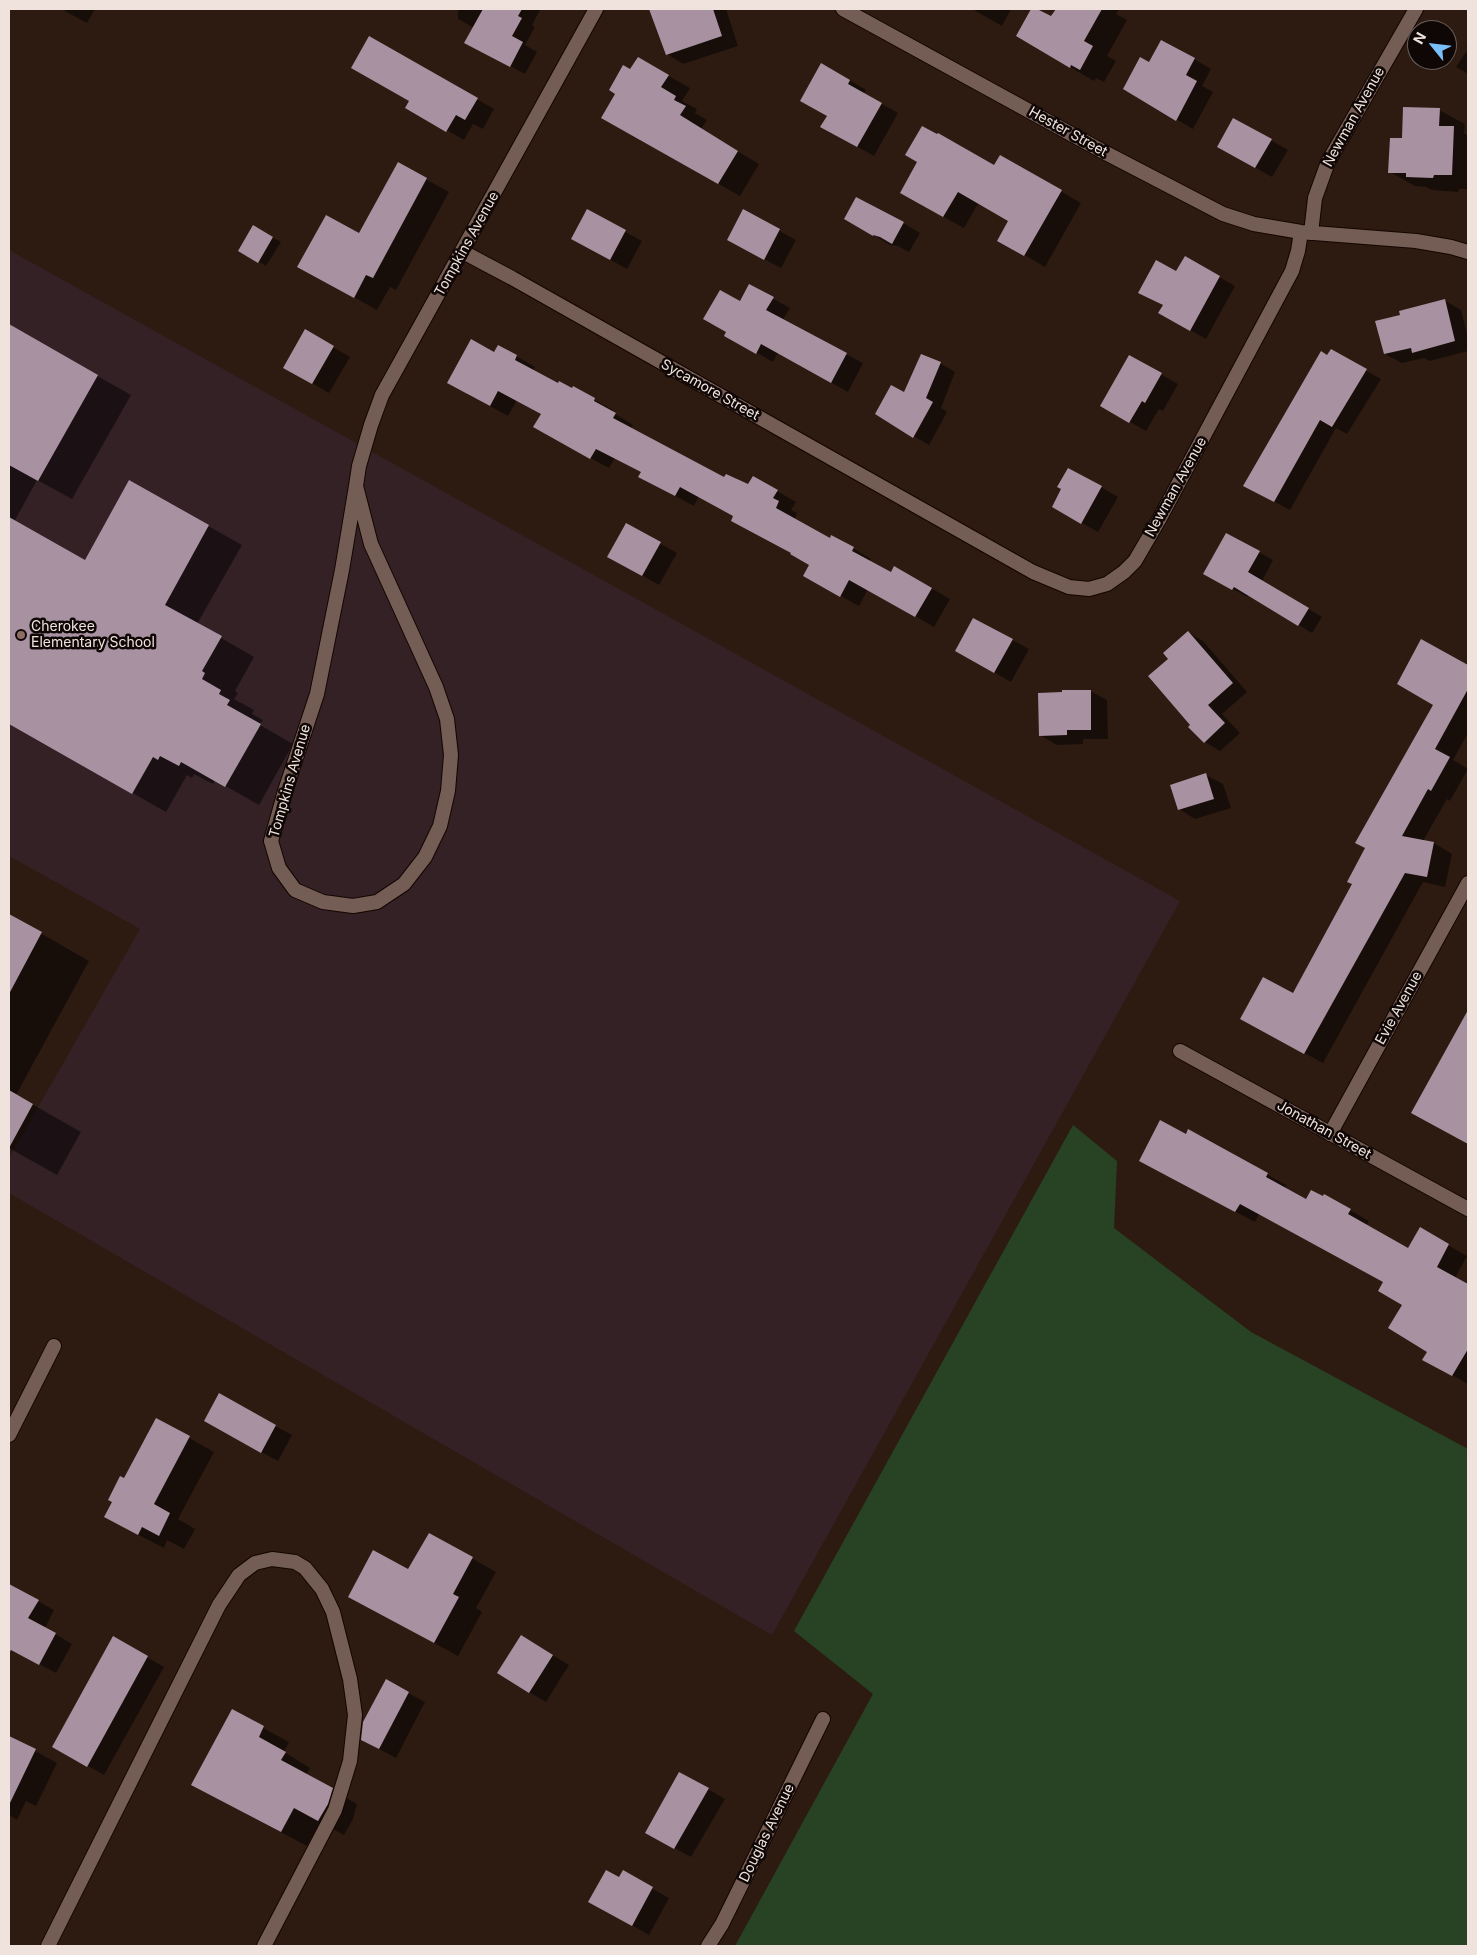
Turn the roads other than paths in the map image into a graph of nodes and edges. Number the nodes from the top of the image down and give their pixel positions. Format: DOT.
graph roads {
  1 [pos="596,9"];
  2 [pos="843,9"];
  3 [pos="1416,9"];
  4 [pos="1306,232"];
  5 [pos="463,252"];
  6 [pos="1468,252"];
  7 [pos="356,486"];
  8 [pos="957,529"];
  9 [pos="1468,883"];
  10 [pos="1180,1051"];
  11 [pos="1330,1134"];
  12 [pos="1468,1209"];
  13 [pos="54,1346"];
  14 [pos="9,1435"];
  15 [pos="823,1719"];
  16 [pos="48,1946"];
  17 [pos="264,1946"];
  18 [pos="708,1946"];
  1 -- 5 [label="street, Tompkins Avenue"];
  2 -- 4 [label="street, Hester Street"];
  3 -- 4 [label="street, Newman Avenue"];
  4 -- 6 [label="street, Hester Street"];
  4 -- 8 [label="street, Newman Avenue"];
  5 -- 7 [label="street, Tompkins Avenue"];
  5 -- 8 [label="street, Sycamore Street"];
  7 -- 7 [label="street, Tompkins Avenue"];
  9 -- 11 [label="street, Evie Avenue"];
  10 -- 11 [label="street, Jonathan Street"];
  11 -- 12 [label="street, Jonathan Street"];
  13 -- 14 [label="street"];
  15 -- 18 [label="street, Douglas Avenue"];
  16 -- 17 [label="street"];
}
